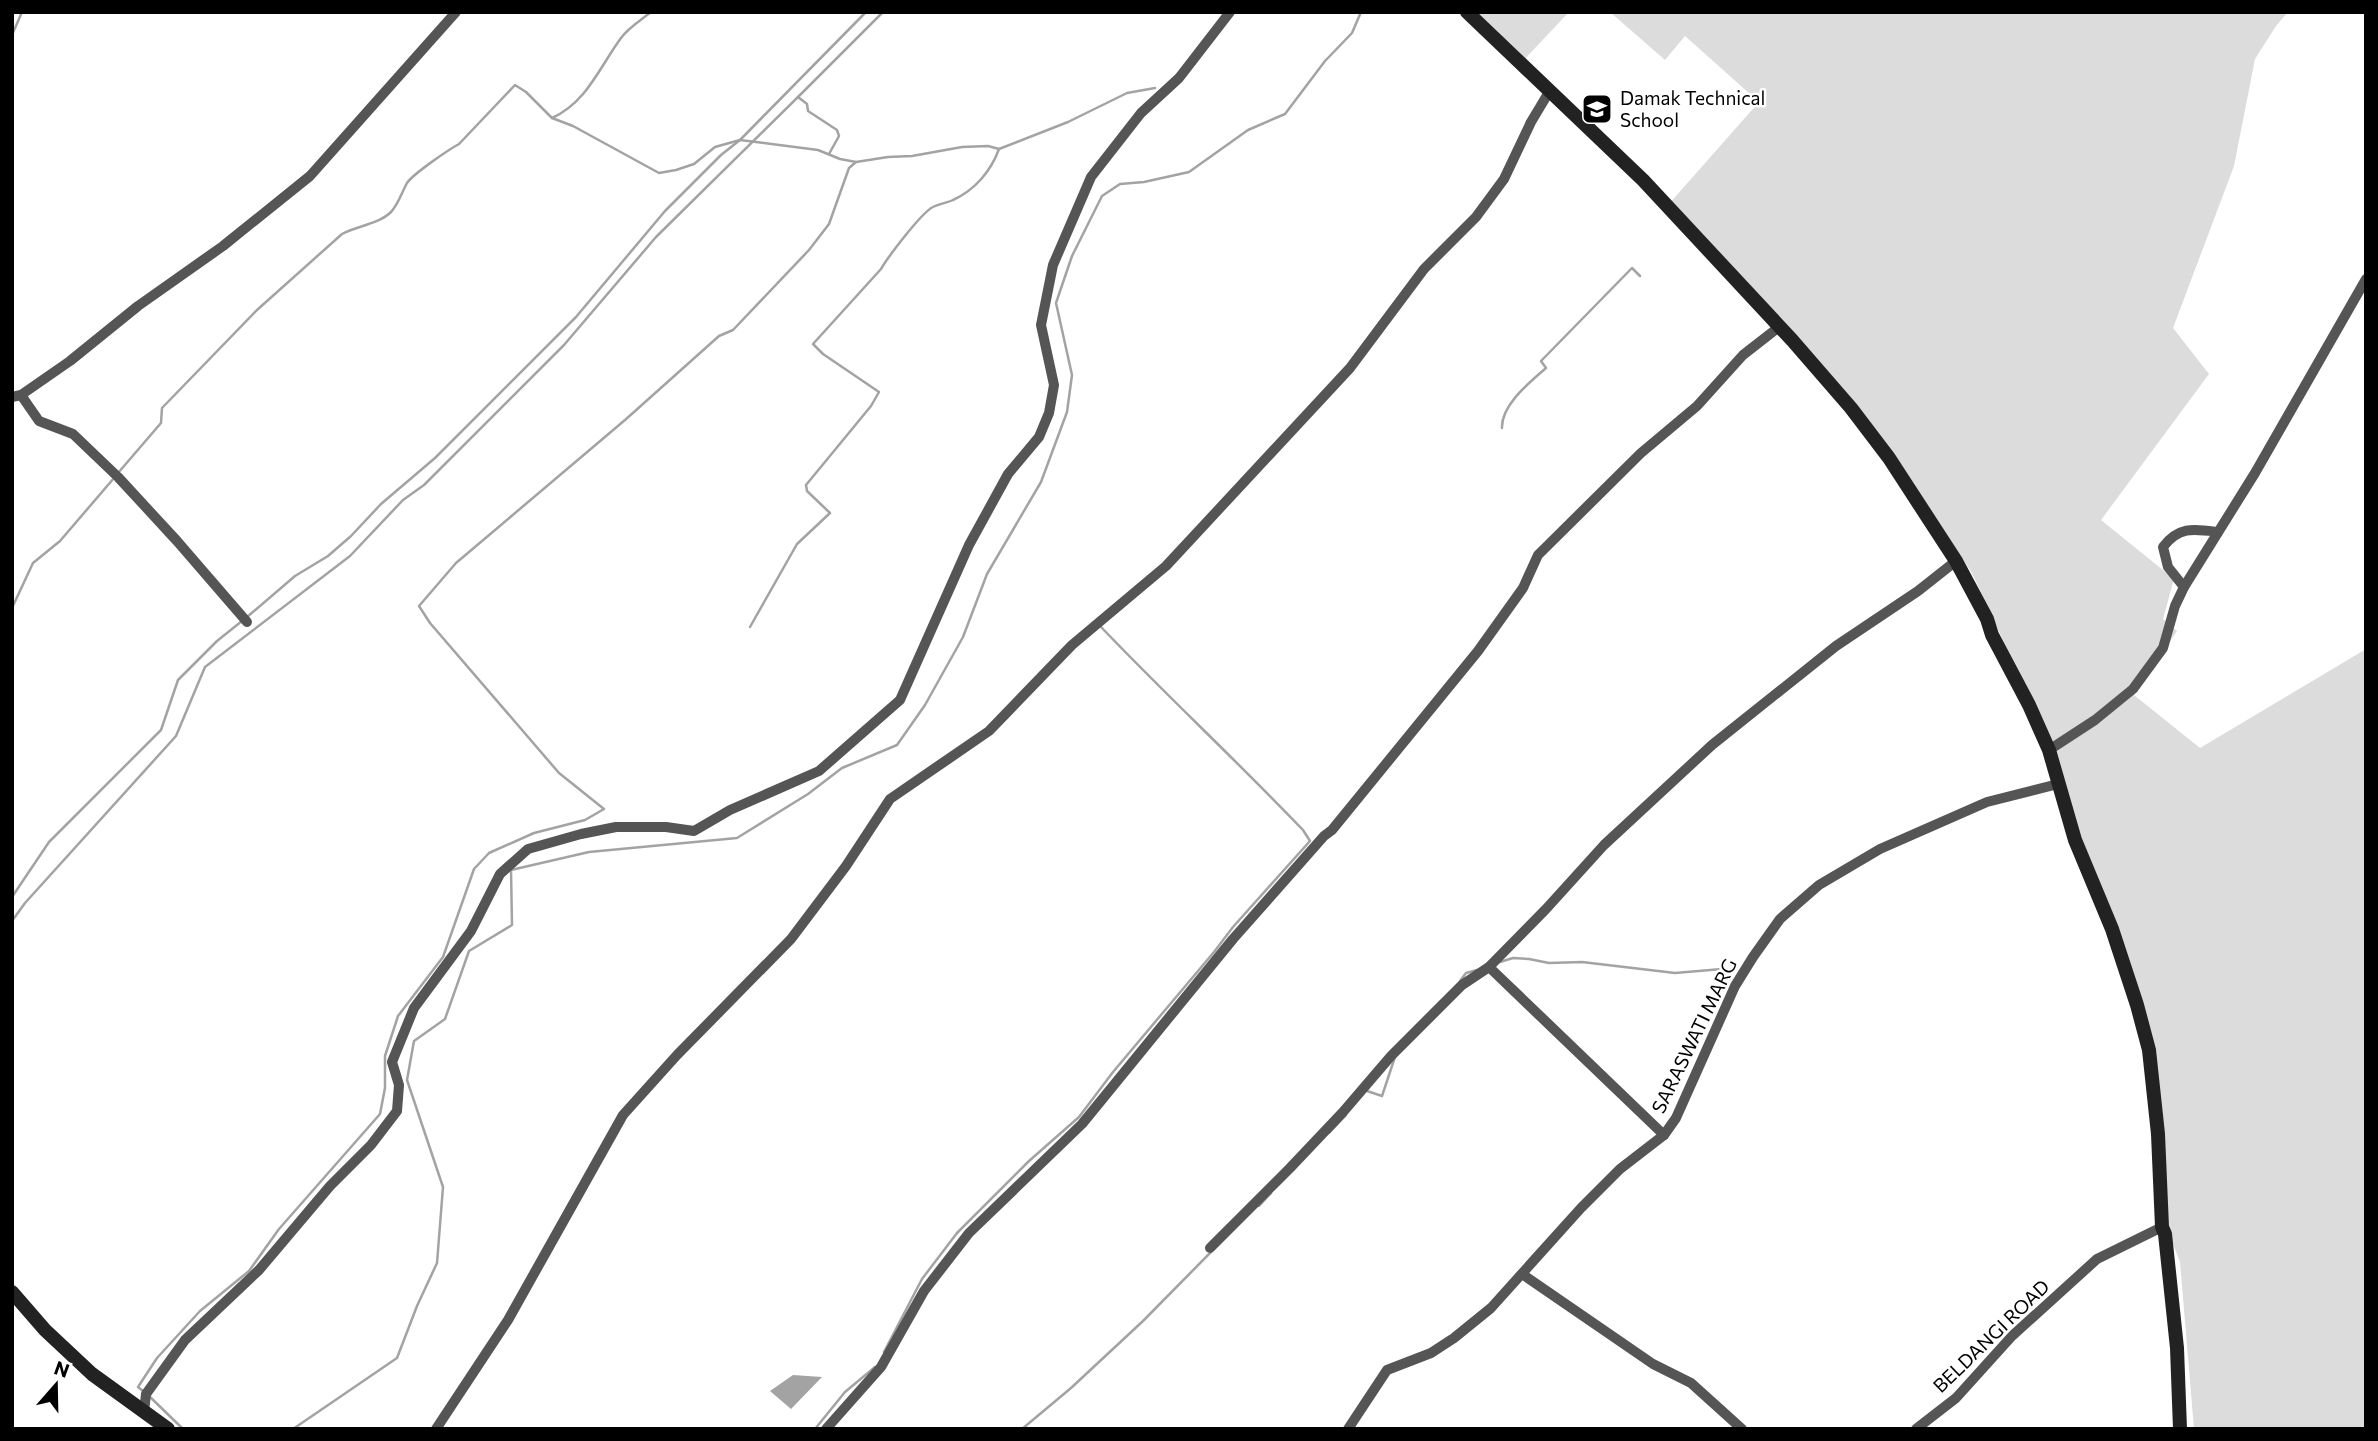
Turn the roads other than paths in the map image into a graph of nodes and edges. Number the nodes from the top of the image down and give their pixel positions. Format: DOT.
graph roads {
  1 [pos="457,12"];
  2 [pos="1230,12"];
  3 [pos="1467,12"];
  4 [pos="1549,92"];
  5 [pos="2366,279"];
  6 [pos="1779,327"];
  7 [pos="17,396"];
  8 [pos="2218,532"];
  9 [pos="1956,561"];
  10 [pos="2185,587"];
  11 [pos="247,622"];
  12 [pos="2049,750"];
  13 [pos="2058,784"];
  14 [pos="1489,967"];
  15 [pos="1664,1135"];
  16 [pos="2162,1227"];
  17 [pos="1210,1248"];
  18 [pos="1522,1274"];
  19 [pos="12,1292"];
  20 [pos="144,1412"];
  21 [pos="168,1429"];
  22 [pos="436,1429"];
  23 [pos="826,1429"];
  24 [pos="1348,1429"];
  25 [pos="1742,1429"];
  26 [pos="1916,1429"];
  27 [pos="2180,1429"];
  1 -- 7 [label="street"];
  2 -- 20 [label="street"];
  3 -- 4 [label="street"];
  4 -- 6 [label="street"];
  4 -- 22 [label="street"];
  5 -- 8 [label="street"];
  6 -- 9 [label="street"];
  6 -- 23 [label="street"];
  7 -- 11 [label="street"];
  8 -- 10 [label="street"];
  8 -- 10 [label="street"];
  9 -- 12 [label="street"];
  9 -- 14 [label="street"];
  10 -- 12 [label="street"];
  12 -- 13 [label="street"];
  13 -- 15 [label="street, SARASWATI MARG"];
  13 -- 16 [label="street"];
  14 -- 15 [label="street"];
  14 -- 17 [label="street"];
  15 -- 18 [label="street, SARASWATI MARG"];
  16 -- 26 [label="street, BELDANGI ROAD"];
  16 -- 27 [label="street"];
  18 -- 24 [label="street, SARASWATI MARG"];
  18 -- 25 [label="street"];
  19 -- 20 [label="street"];
  20 -- 21 [label="street"];
}
